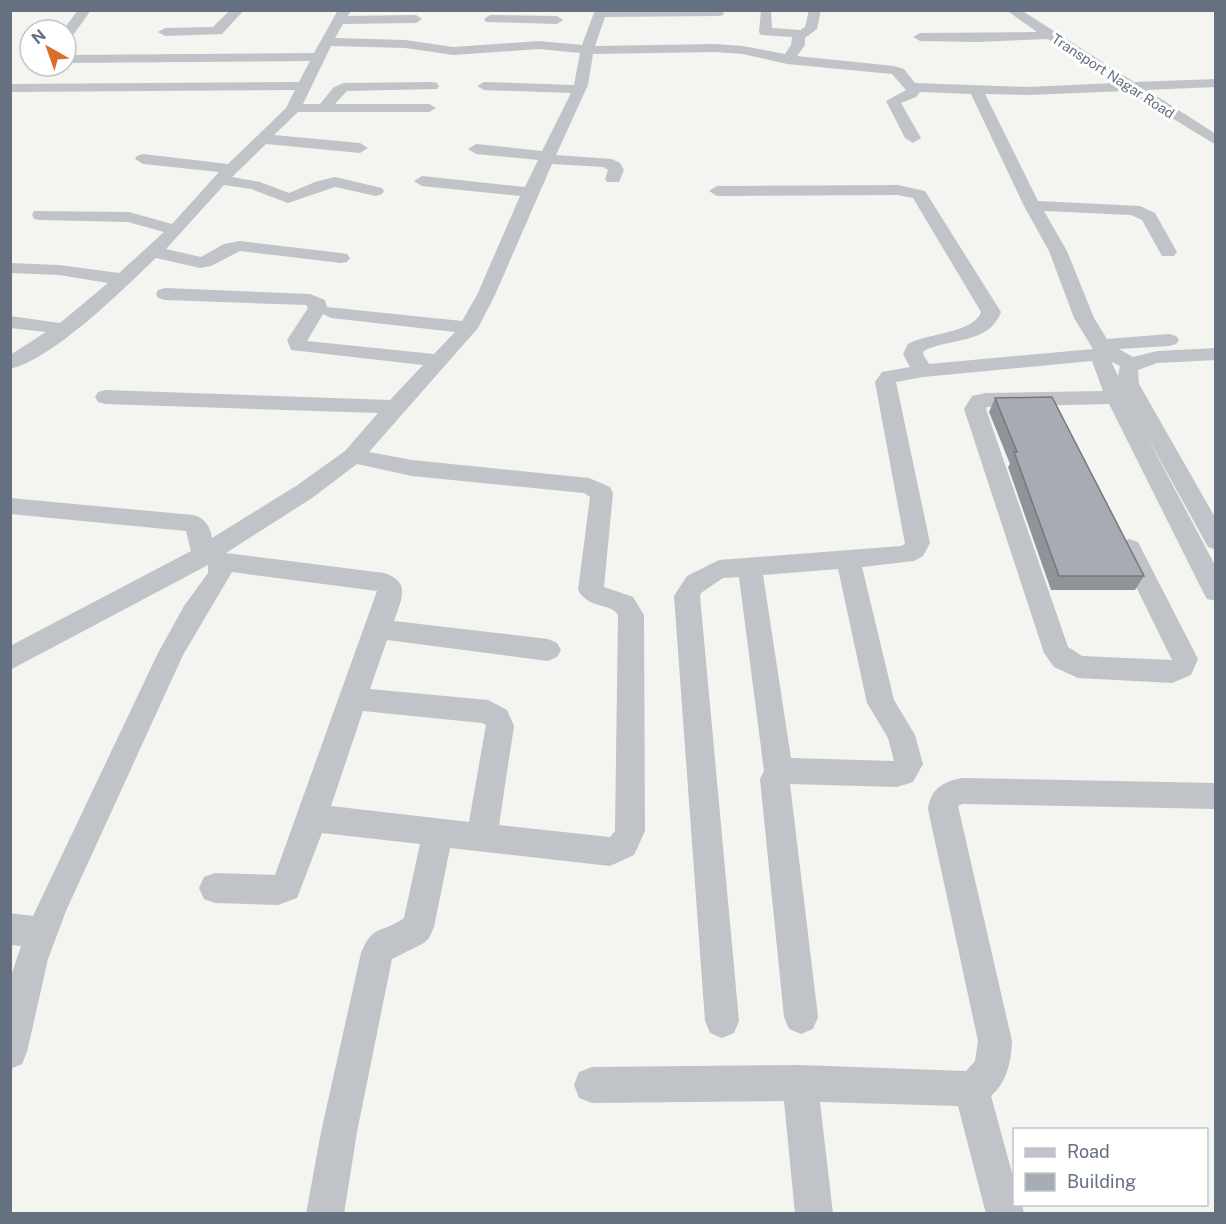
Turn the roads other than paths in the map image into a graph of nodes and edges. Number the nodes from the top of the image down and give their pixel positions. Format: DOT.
graph roads {
  1 [pos="238,10"];
  2 [pos="815,10"];
  3 [pos="1012,10"];
  4 [pos="600,12"];
  5 [pos="665,12"];
  6 [pos="719,12"];
  7 [pos="766,14"];
  8 [pos="341,15"];
  9 [pos="491,15"];
  10 [pos="416,19"];
  11 [pos="556,20"];
  12 [pos="165,32"];
  13 [pos="484,32"];
  14 [pos="800,34"];
  15 [pos="1050,35"];
  16 [pos="920,37"];
  17 [pos="587,50"];
  18 [pos="323,55"];
  19 [pos="78,59"];
  20 [pos="788,60"];
  21 [pos="1215,83"];
  22 [pos="304,86"];
  23 [pos="484,86"];
  24 [pos="10,88"];
  25 [pos="915,88"];
  26 [pos="1131,88"];
  27 [pos="579,89"];
  28 [pos="976,90"];
  29 [pos="294,108"];
  30 [pos="324,108"];
  31 [pos="913,138"];
  32 [pos="263,139"];
  33 [pos="1215,141"];
  34 [pos="360,148"];
  35 [pos="476,149"];
  36 [pos="548,158"];
  37 [pos="143,159"];
  38 [pos="226,175"];
  39 [pos="613,179"];
  40 [pos="422,181"];
  41 [pos="376,191"];
  42 [pos="717,191"];
  43 [pos="530,192"];
  44 [pos="1032,206"];
  45 [pos="40,215"];
  46 [pos="176,230"];
  47 [pos="153,251"];
  48 [pos="1168,252"];
  49 [pos="341,258"];
  50 [pos="10,268"];
  51 [pos="122,279"];
  52 [pos="165,294"];
  53 [pos="331,312"];
  54 [pos="10,322"];
  55 [pos="468,328"];
  56 [pos="64,329"];
  57 [pos="1215,336"];
  58 [pos="1102,352"];
  59 [pos="1215,354"];
  60 [pos="439,361"];
  61 [pos="10,363"];
  62 [pos="1131,364"];
  63 [pos="923,371"];
  64 [pos="105,397"];
  65 [pos="1116,397"];
  66 [pos="395,407"];
  67 [pos="353,456"];
  68 [pos="10,506"];
  69 [pos="1116,523"];
  70 [pos="1215,541"];
  71 [pos="214,556"];
  72 [pos="848,561"];
  73 [pos="1209,564"];
  74 [pos="750,567"];
  75 [pos="1215,592"];
  76 [pos="378,629"];
  77 [pos="548,650"];
  78 [pos="10,659"];
  79 [pos="353,699"];
  80 [pos="779,774"];
  81 [pos="1215,796"];
  82 [pos="312,818"];
  83 [pos="438,831"];
  84 [pos="482,836"];
  85 [pos="215,888"];
  86 [pos="10,929"];
  87 [pos="43,933"];
  88 [pos="801,1017"];
  89 [pos="722,1021"];
  90 [pos="10,1052"];
  91 [pos="800,1083"];
  92 [pos="592,1085"];
  93 [pos="971,1089"];
  94 [pos="325,1214"];
  95 [pos="814,1214"];
  96 [pos="1005,1214"];
  1 -- 12 [label="street"];
  2 -- 14 [label="street"];
  3 -- 15 [label="street, Transport Nagar Road"];
  4 -- 5 [label="street"];
  4 -- 17 [label="street"];
  5 -- 6 [label="street"];
  7 -- 14 [label="street"];
  8 -- 10 [label="street"];
  8 -- 18 [label="street"];
  9 -- 11 [label="street"];
  9 -- 13 [label="street"];
  14 -- 20 [label="street"];
  15 -- 16 [label="street"];
  15 -- 26 [label="street, Transport Nagar Road"];
  17 -- 18 [label="street"];
  17 -- 20 [label="street"];
  17 -- 27 [label="street"];
  18 -- 19 [label="street"];
  18 -- 22 [label="street"];
  20 -- 25 [label="street"];
  21 -- 26 [label="street"];
  22 -- 24 [label="street"];
  22 -- 29 [label="street"];
  23 -- 27 [label="street"];
  25 -- 28 [label="street"];
  25 -- 31 [label="street"];
  26 -- 28 [label="street"];
  26 -- 33 [label="street, Transport Nagar Road"];
  27 -- 36 [label="street"];
  28 -- 44 [label="street"];
  29 -- 30 [label="street"];
  29 -- 32 [label="street"];
  30 -- 30 [label="street"];
  32 -- 34 [label="street"];
  32 -- 38 [label="street"];
  35 -- 36 [label="street"];
  36 -- 39 [label="street"];
  36 -- 43 [label="street"];
  37 -- 38 [label="street"];
  38 -- 41 [label="street"];
  38 -- 46 [label="street"];
  40 -- 43 [label="street"];
  42 -- 63 [label="street"];
  43 -- 55 [label="street"];
  44 -- 48 [label="street"];
  44 -- 58 [label="street"];
  45 -- 46 [label="street"];
  46 -- 47 [label="street"];
  47 -- 49 [label="street"];
  47 -- 51 [label="street"];
  50 -- 51 [label="street"];
  51 -- 56 [label="street"];
  52 -- 60 [label="street"];
  53 -- 55 [label="street"];
  54 -- 56 [label="street"];
  55 -- 60 [label="street"];
  56 -- 61 [label="street"];
  57 -- 58 [label="street"];
  58 -- 62 [label="street"];
  58 -- 63 [label="street"];
  58 -- 65 [label="street"];
  59 -- 62 [label="street"];
  60 -- 66 [label="street"];
  62 -- 70 [label="street"];
  63 -- 72 [label="street"];
  64 -- 66 [label="street"];
  65 -- 69 [label="street"];
  65 -- 73 [label="street"];
  66 -- 67 [label="street"];
  67 -- 71 [label="street"];
  67 -- 84 [label="street"];
  68 -- 71 [label="street"];
  71 -- 76 [label="street"];
  71 -- 78 [label="street"];
  71 -- 87 [label="street"];
  72 -- 74 [label="street"];
  72 -- 80 [label="street"];
  73 -- 75 [label="street"];
  74 -- 80 [label="street"];
  74 -- 89 [label="street"];
  76 -- 77 [label="street"];
  76 -- 79 [label="street"];
  79 -- 82 [label="street"];
  79 -- 84 [label="street"];
  80 -- 88 [label="street"];
  81 -- 93 [label="street"];
  82 -- 83 [label="street"];
  82 -- 85 [label="street"];
  83 -- 84 [label="street"];
  83 -- 94 [label="street"];
  86 -- 87 [label="street"];
  87 -- 90 [label="street"];
  91 -- 92 [label="street"];
  91 -- 93 [label="street"];
  91 -- 95 [label="street"];
  93 -- 96 [label="street"];
}
